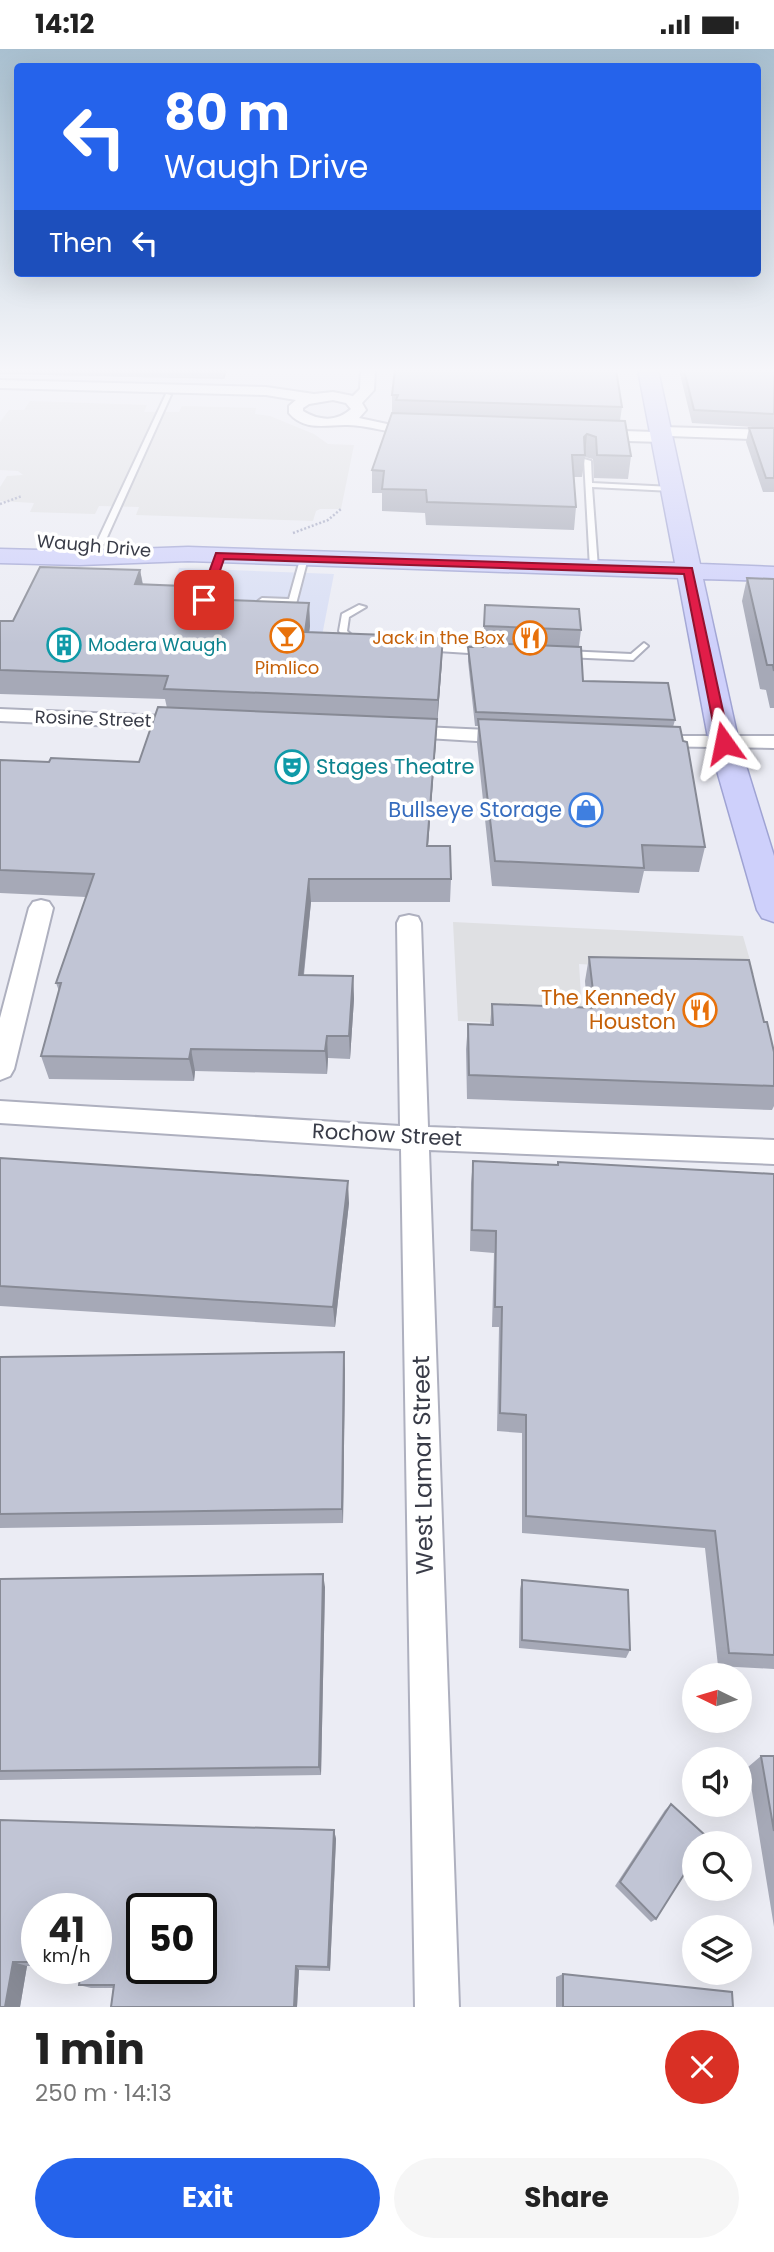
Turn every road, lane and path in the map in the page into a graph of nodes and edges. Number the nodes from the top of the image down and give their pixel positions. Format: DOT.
graph roads {
  1 [pos="138,461"];
  2 [pos="587,461"];
  3 [pos="666,461"];
  4 [pos="589,485"];
  5 [pos="672,489"];
  6 [pos="22,496"];
  7 [pos="0,504"];
  8 [pos="341,509"];
  9 [pos="290,535"];
  10 [pos="0,539"];
  11 [pos="100,544"];
  12 [pos="188,554"];
  13 [pos="219,555"];
  14 [pos="0,556"];
  15 [pos="304,558"];
  16 [pos="594,568"];
  17 [pos="689,571"];
  18 [pos="774,574"];
  19 [pos="230,601"];
  20 [pos="255,601"];
  21 [pos="362,607"];
  22 [pos="364,646"];
  23 [pos="644,646"];
  24 [pos="418,648"];
  25 [pos="498,651"];
  26 [pos="552,654"];
  27 [pos="0,715"];
  28 [pos="203,724"];
  29 [pos="380,731"];
  30 [pos="534,738"];
  31 [pos="627,741"];
  32 [pos="774,742"];
  33 [pos="724,743"];
  34 [pos="766,857"];
  35 [pos="41,908"];
  36 [pos="774,910"];
  37 [pos="409,923"];
  38 [pos="0,1069"];
  39 [pos="0,1112"];
  40 [pos="415,1138"];
  41 [pos="774,1152"];
  42 [pos="437,2007"];
  1 -- 11 [label="lane"];
  2 -- 4 [label="lane"];
  3 -- 5 [label="main road"];
  4 -- 5 [label="lane"];
  4 -- 16 [label="lane"];
  5 -- 17 [label="main road"];
  6 -- 7 [label="path"];
  8 -- 9 [label="path"];
  10 -- 11 [label="main road, Waugh Drive"];
  11 -- 12 [label="main road, Waugh Drive"];
  12 -- 13 [label="main road, Waugh Drive"];
  12 -- 14 [label="main road, Waugh Drive"];
  13 -- 15 [label="main road, Waugh Drive"];
  13 -- 19 [label="lane"];
  15 -- 16 [label="main road, Waugh Drive"];
  15 -- 20 [label="lane"];
  16 -- 17 [label="main road, Waugh Drive"];
  17 -- 18 [label="main road, Waugh Drive"];
  17 -- 33 [label="main road"];
  21 -- 22 [label="lane"];
  23 -- 26 [label="lane"];
  24 -- 25 [label="lane"];
  27 -- 28 [label="street, Rosine Street"];
  29 -- 30 [label="street"];
  31 -- 33 [label="street"];
  32 -- 33 [label="street"];
  33 -- 34 [label="main road"];
  34 -- 36 [label="main road"];
  35 -- 38 [label="street"];
  37 -- 40 [label="street, West Lamar Street"];
  39 -- 40 [label="street, Rochow Street"];
  40 -- 41 [label="street, Rochow Street"];
  40 -- 42 [label="street, West Lamar Street"];
}
